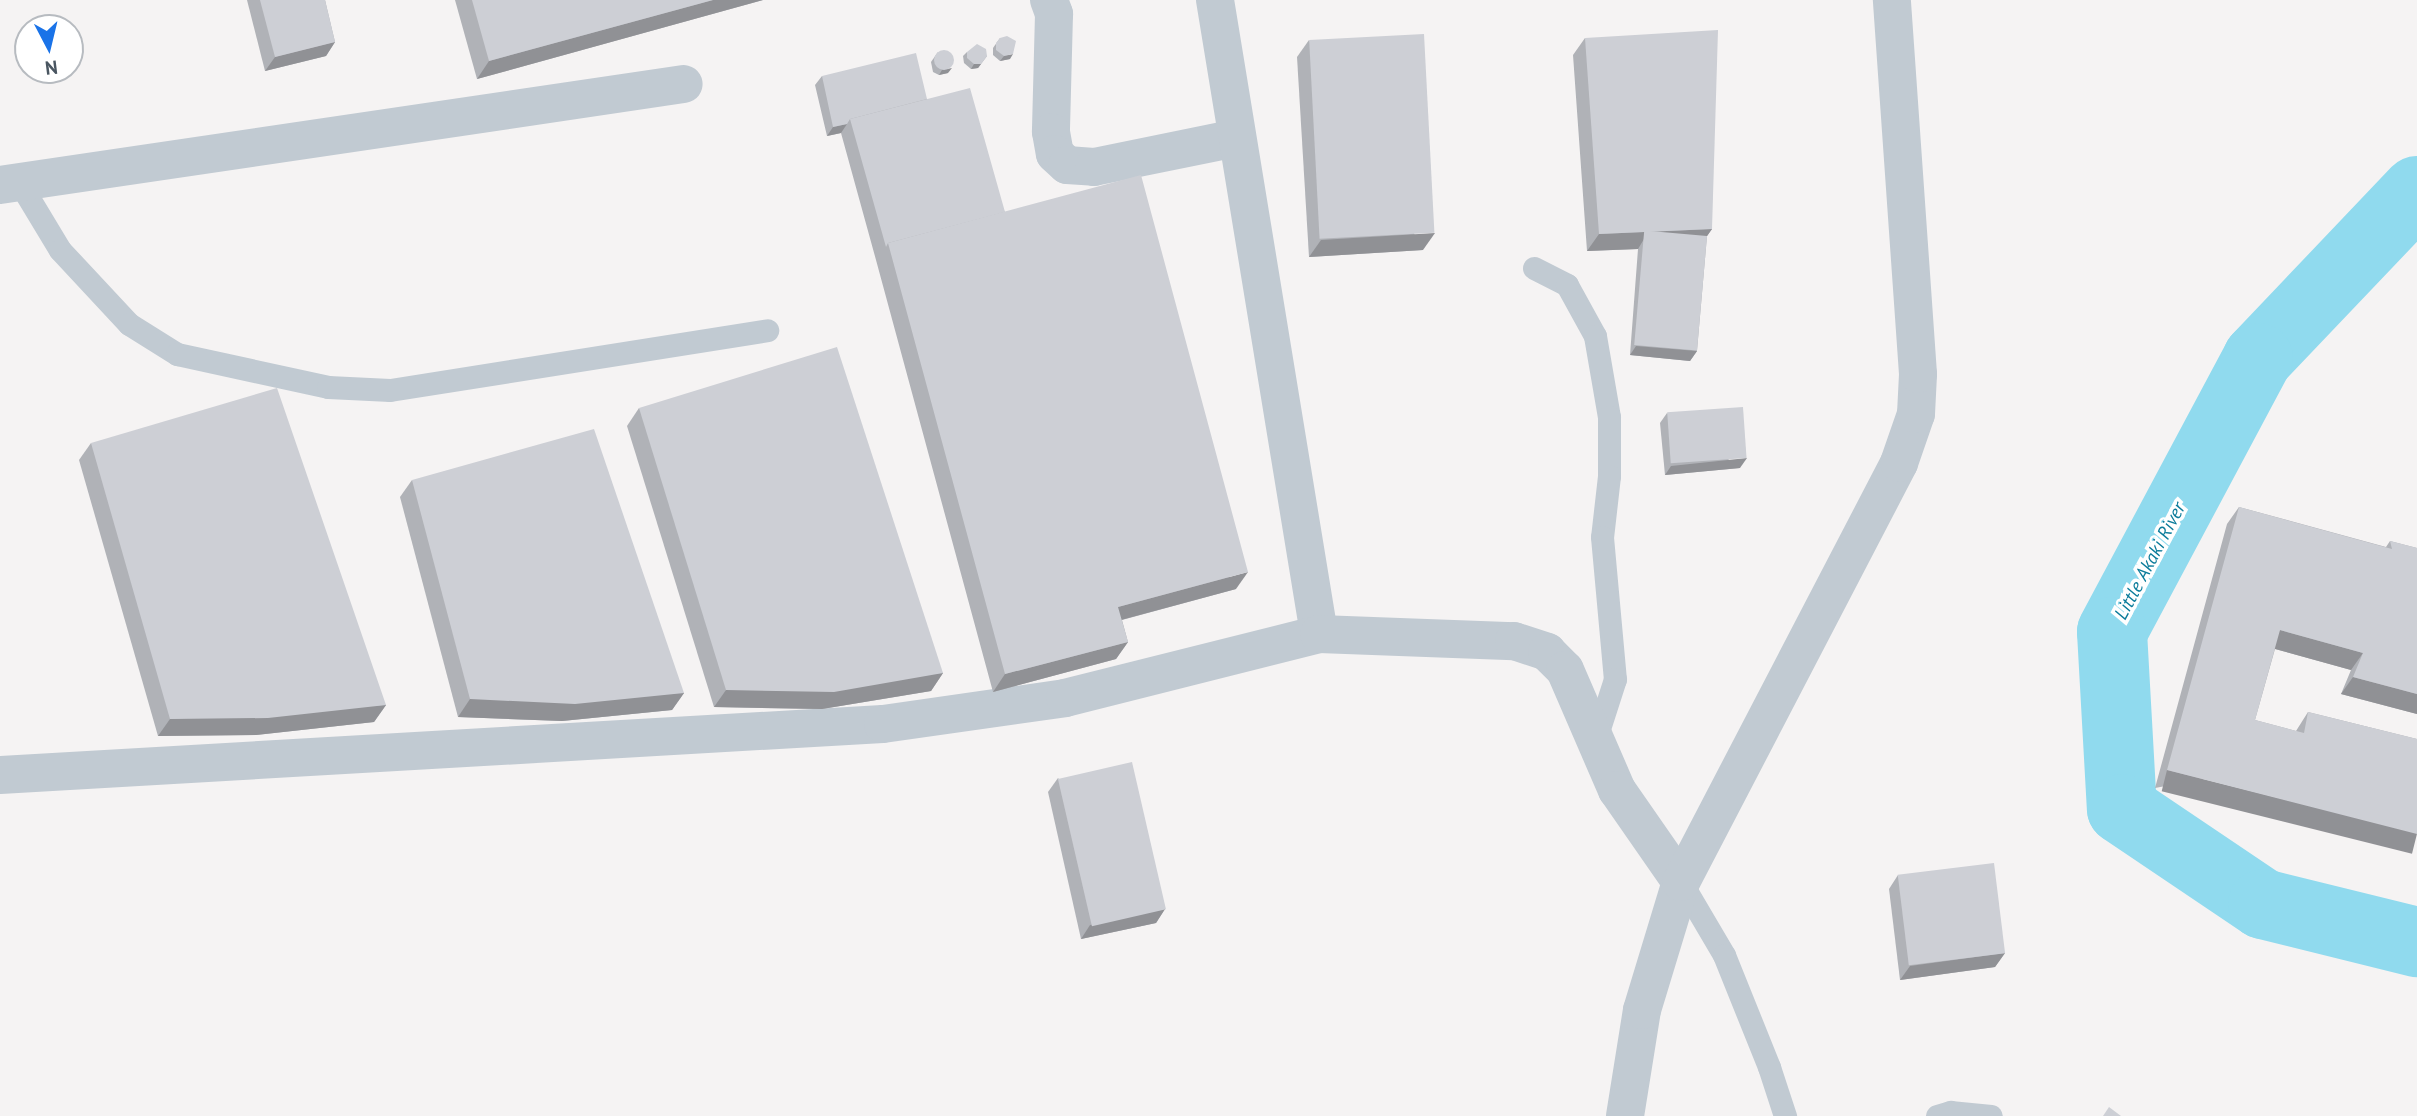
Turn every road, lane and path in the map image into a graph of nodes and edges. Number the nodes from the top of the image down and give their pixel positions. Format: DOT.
graph roads {
  1 [pos="1049,0"];
  2 [pos="1214,0"];
  3 [pos="1892,0"];
  4 [pos="684,84"];
  5 [pos="1237,138"];
  6 [pos="9,183"];
  7 [pos="1534,268"];
  8 [pos="767,330"];
  9 [pos="1319,634"];
  10 [pos="1595,740"];
  11 [pos="0,775"];
  12 [pos="1681,882"];
  13 [pos="1625,1116"];
  14 [pos="1785,1116"];
  15 [pos="1937,1116"];
  16 [pos="1991,1116"];
  1 -- 5 [label="street"];
  2 -- 5 [label="street"];
  3 -- 12 [label="street"];
  4 -- 6 [label="street"];
  5 -- 9 [label="street"];
  6 -- 8 [label="lane"];
  7 -- 10 [label="lane"];
  9 -- 10 [label="street"];
  9 -- 11 [label="street"];
  10 -- 12 [label="street"];
  12 -- 13 [label="street"];
  12 -- 14 [label="lane"];
  15 -- 16 [label="lane"];
}
